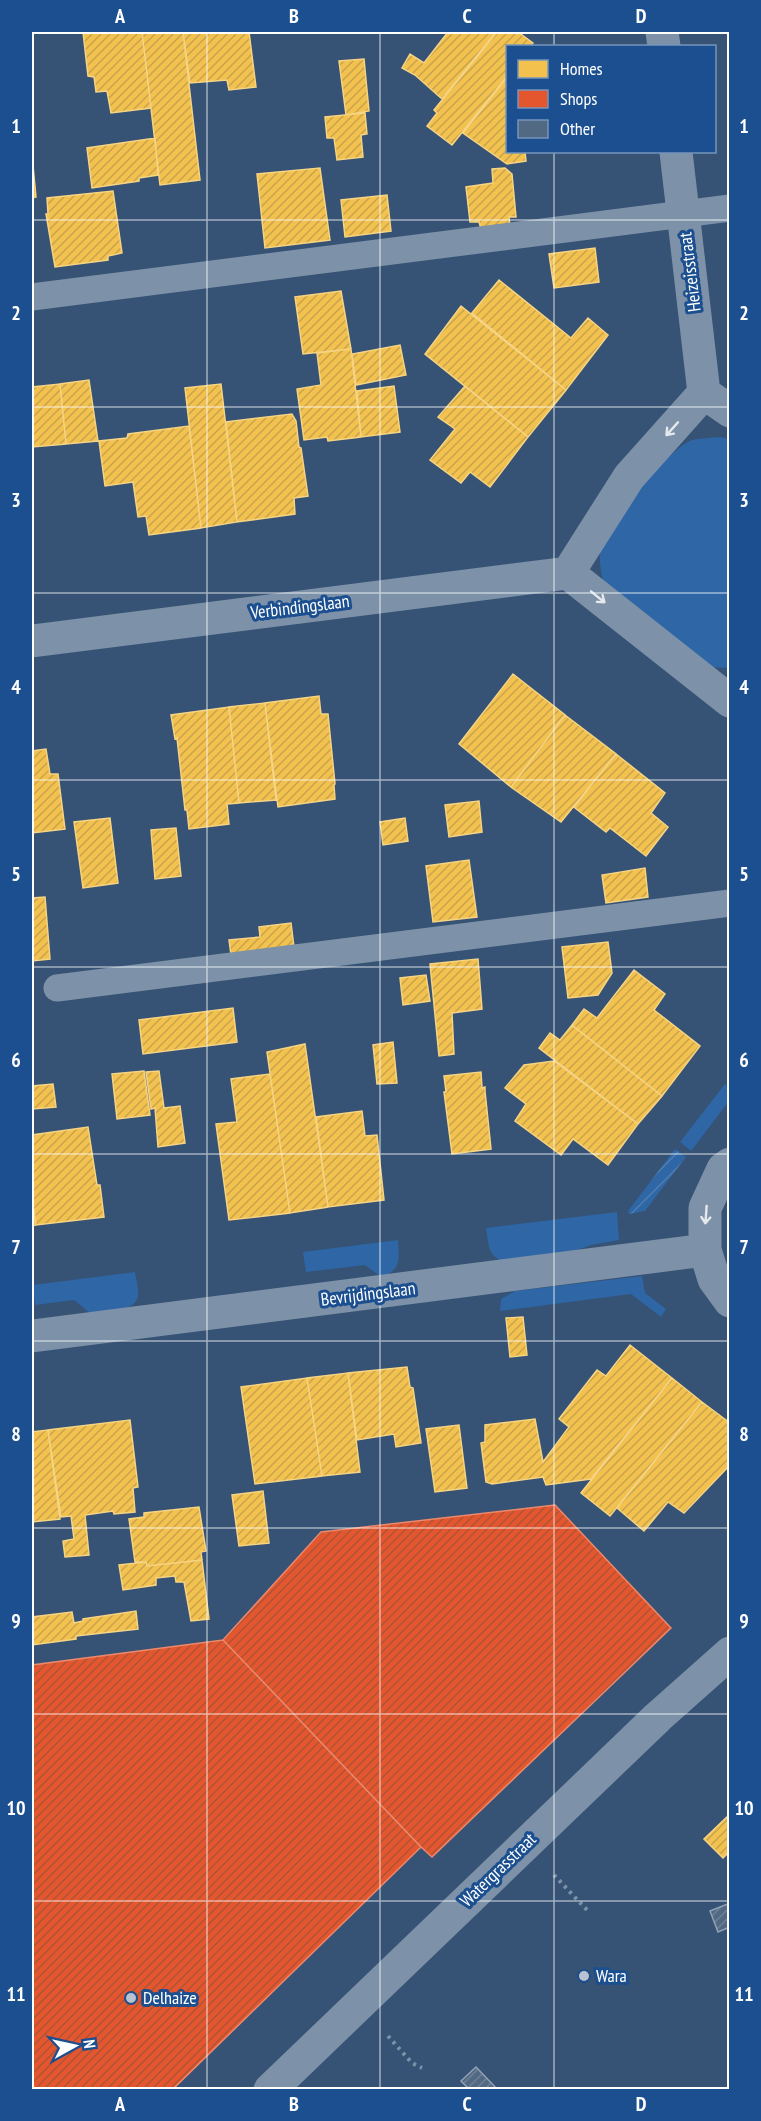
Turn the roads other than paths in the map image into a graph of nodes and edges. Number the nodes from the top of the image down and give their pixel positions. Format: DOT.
graph roads {
  1 [pos="676,153"];
  2 [pos="729,208"];
  3 [pos="683,215"];
  4 [pos="32,297"];
  5 [pos="717,402"];
  6 [pos="568,573"];
  7 [pos="32,641"];
  8 [pos="729,701"];
  9 [pos="729,903"];
  10 [pos="57,988"];
  11 [pos="729,1164"];
  12 [pos="705,1250"];
  13 [pos="729,1301"];
  14 [pos="32,1336"];
  15 [pos="729,1653"];
  16 [pos="270,2090"];
  1 -- 3 [label="street, Heizeisstraat"];
  2 -- 3 [label="lane"];
  3 -- 4 [label="lane"];
  3 -- 5 [label="street, Heizeisstraat"];
  5 -- 6 [label="street, one-way"];
  6 -- 7 [label="street, Verbindingslaan"];
  6 -- 8 [label="street, one-way"];
  9 -- 10 [label="lane"];
  11 -- 12 [label="street, one-way"];
  12 -- 13 [label="street"];
  12 -- 14 [label="street, Bevrijdingslaan"];
  15 -- 16 [label="street, Watergrasstraat"];
}
